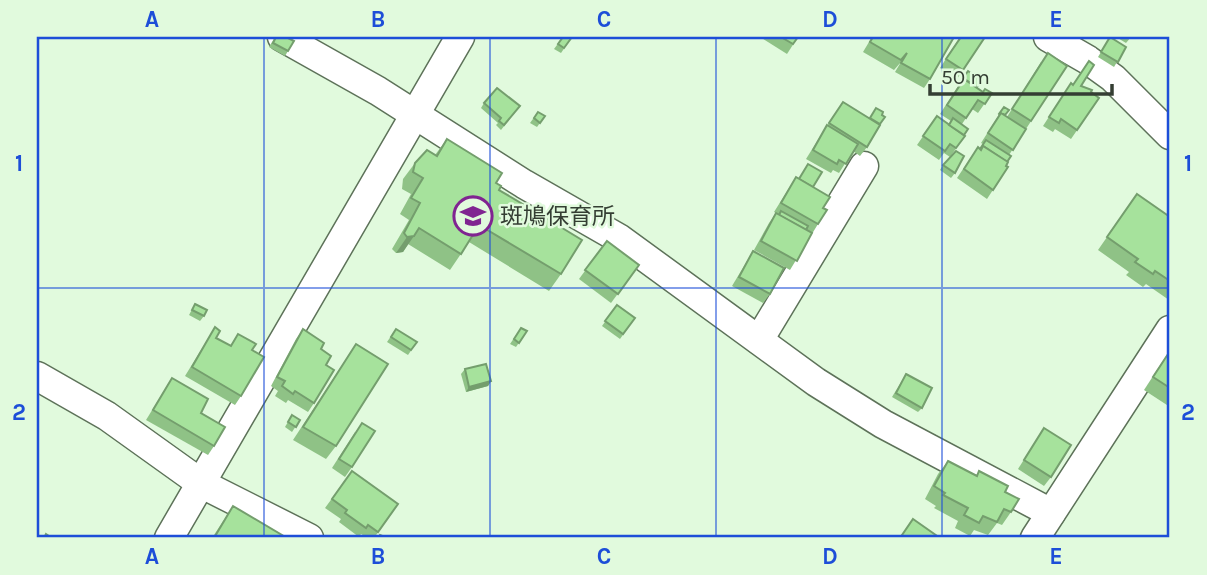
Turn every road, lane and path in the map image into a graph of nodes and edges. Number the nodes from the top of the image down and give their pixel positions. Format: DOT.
graph roads {
  1 [pos="282,37"];
  2 [pos="460,37"];
  3 [pos="1048,37"];
  4 [pos="415,114"];
  5 [pos="1170,135"];
  6 [pos="864,166"];
  7 [pos="1170,330"];
  8 [pos="760,340"];
  9 [pos="37,376"];
  10 [pos="202,484"];
  11 [pos="1051,513"];
  12 [pos="169,538"];
  13 [pos="309,538"];
  14 [pos="1035,538"];
  1 -- 4 [label="street"];
  2 -- 4 [label="street"];
  3 -- 5 [label="street"];
  4 -- 8 [label="street"];
  4 -- 10 [label="street"];
  6 -- 8 [label="street"];
  7 -- 11 [label="street"];
  8 -- 11 [label="street"];
  9 -- 10 [label="street"];
  10 -- 12 [label="street"];
  10 -- 13 [label="street"];
  11 -- 14 [label="street"];
}
